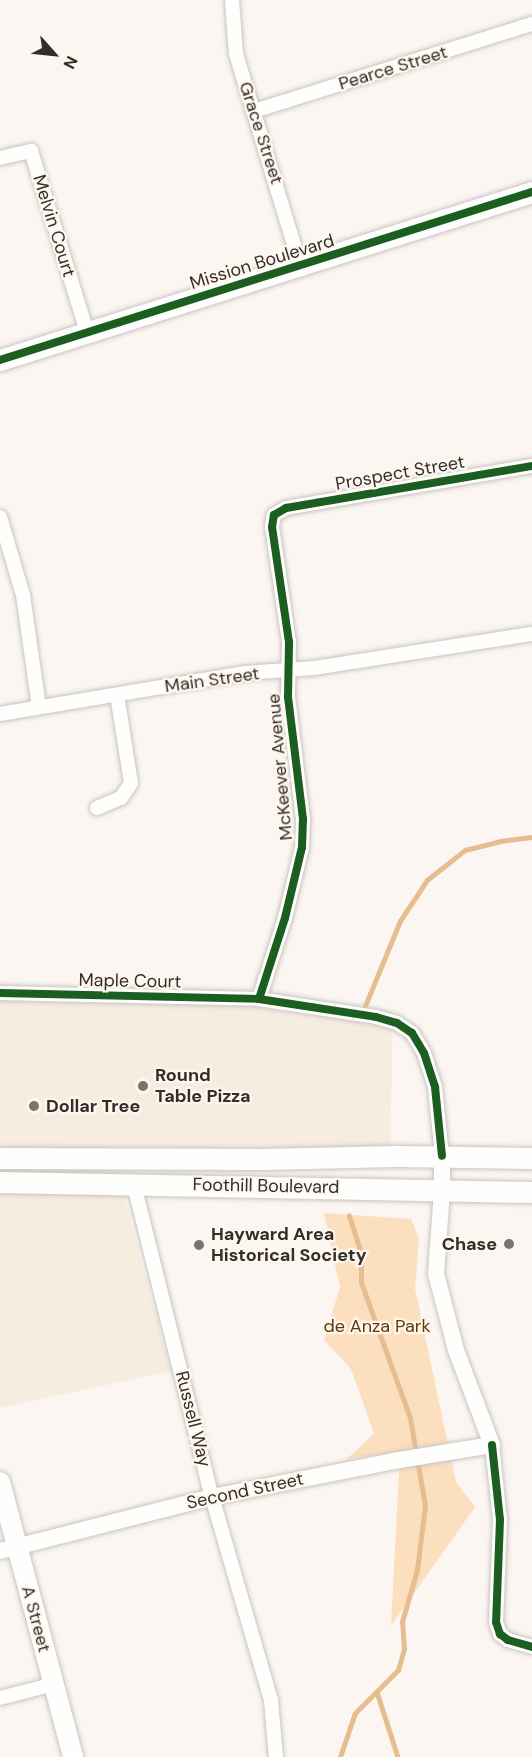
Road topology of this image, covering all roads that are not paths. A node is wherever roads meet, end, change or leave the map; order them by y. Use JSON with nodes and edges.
{"nodes":[{"id":1,"x":232,"y":0,"type":"edge"},
{"id":2,"x":532,"y":24,"type":"edge"},
{"id":3,"x":254,"y":111,"type":"junction"},
{"id":4,"x":0,"y":158,"type":"edge"},
{"id":5,"x":532,"y":192,"type":"edge"},
{"id":6,"x":300,"y":265,"type":"junction"},
{"id":7,"x":87,"y":332,"type":"junction"},
{"id":8,"x":0,"y":360,"type":"edge"},
{"id":9,"x":532,"y":466,"type":"edge"},
{"id":10,"x":274,"y":515,"type":"joint"},
{"id":11,"x":0,"y":517,"type":"edge"},
{"id":12,"x":532,"y":634,"type":"edge"},
{"id":13,"x":288,"y":671,"type":"junction"},
{"id":14,"x":117,"y":695,"type":"junction"},
{"id":15,"x":39,"y":707,"type":"junction"},
{"id":16,"x":0,"y":714,"type":"edge"},
{"id":17,"x":98,"y":808,"type":"dead end"},
{"id":18,"x":0,"y":993,"type":"edge"},
{"id":19,"x":259,"y":999,"type":"junction"},
{"id":20,"x":442,"y":1156,"type":"junction"},
{"id":21,"x":0,"y":1158,"type":"edge"},
{"id":22,"x":532,"y":1158,"type":"edge"},
{"id":23,"x":0,"y":1182,"type":"edge"},
{"id":24,"x":134,"y":1185,"type":"junction"},
{"id":25,"x":442,"y":1190,"type":"junction"},
{"id":26,"x":532,"y":1192,"type":"edge"},
{"id":27,"x":492,"y":1445,"type":"junction"},
{"id":28,"x":0,"y":1482,"type":"edge"},
{"id":29,"x":212,"y":1497,"type":"junction"},
{"id":30,"x":9,"y":1549,"type":"edge"},
{"id":31,"x":532,"y":1647,"type":"edge"},
{"id":32,"x":54,"y":1684,"type":"junction"},
{"id":33,"x":0,"y":1698,"type":"edge"},
{"id":34,"x":74,"y":1757,"type":"edge"},
{"id":35,"x":276,"y":1757,"type":"edge"}],
"edges":[{"from":1,"to":3,"type":"street","name":"Grace Street"},
{"from":2,"to":3,"type":"street","name":"Pearce Street"},
{"from":3,"to":6,"type":"street","name":"Grace Street"},
{"from":4,"to":7,"type":"street","name":"Melvin Court"},
{"from":5,"to":6,"type":"main road","name":"Mission Boulevard"},
{"from":6,"to":7,"type":"main road","name":"Mission Boulevard"},
{"from":7,"to":8,"type":"main road","name":"Mission Boulevard"},
{"from":9,"to":10,"type":"street","name":"Prospect Street"},
{"from":10,"to":13,"type":"street","name":"McKeever Avenue"},
{"from":11,"to":15,"type":"street"},
{"from":12,"to":13,"type":"street","name":"Main Street"},
{"from":13,"to":14,"type":"street","name":"Main Street"},
{"from":13,"to":19,"type":"street","name":"McKeever Avenue"},
{"from":14,"to":15,"type":"street","name":"Main Street"},
{"from":14,"to":17,"type":"street"},
{"from":15,"to":16,"type":"street","name":"Main Street"},
{"from":18,"to":19,"type":"street","name":"Maple Court"},
{"from":19,"to":20,"type":"street","name":"Maple Court"},
{"from":20,"to":21,"type":"main road","name":"Foothill Boulevard"},
{"from":20,"to":22,"type":"main road","name":"Foothill Boulevard"},
{"from":20,"to":25,"type":"street"},
{"from":23,"to":24,"type":"main road","name":"Foothill Boulevard"},
{"from":24,"to":25,"type":"main road","name":"Foothill Boulevard"},
{"from":24,"to":29,"type":"street","name":"Russell Way"},
{"from":25,"to":26,"type":"main road","name":"Foothill Boulevard"},
{"from":25,"to":27,"type":"street"},
{"from":27,"to":29,"type":"street","name":"Second Street"},
{"from":27,"to":31,"type":"street"},
{"from":28,"to":30,"type":"main road","name":"A Street"},
{"from":29,"to":30,"type":"street","name":"Second Street"},
{"from":29,"to":35,"type":"street","name":"Russell Way"},
{"from":30,"to":32,"type":"main road","name":"A Street"},
{"from":32,"to":33,"type":"street"},
{"from":32,"to":34,"type":"main road","name":"A Street"}]}
